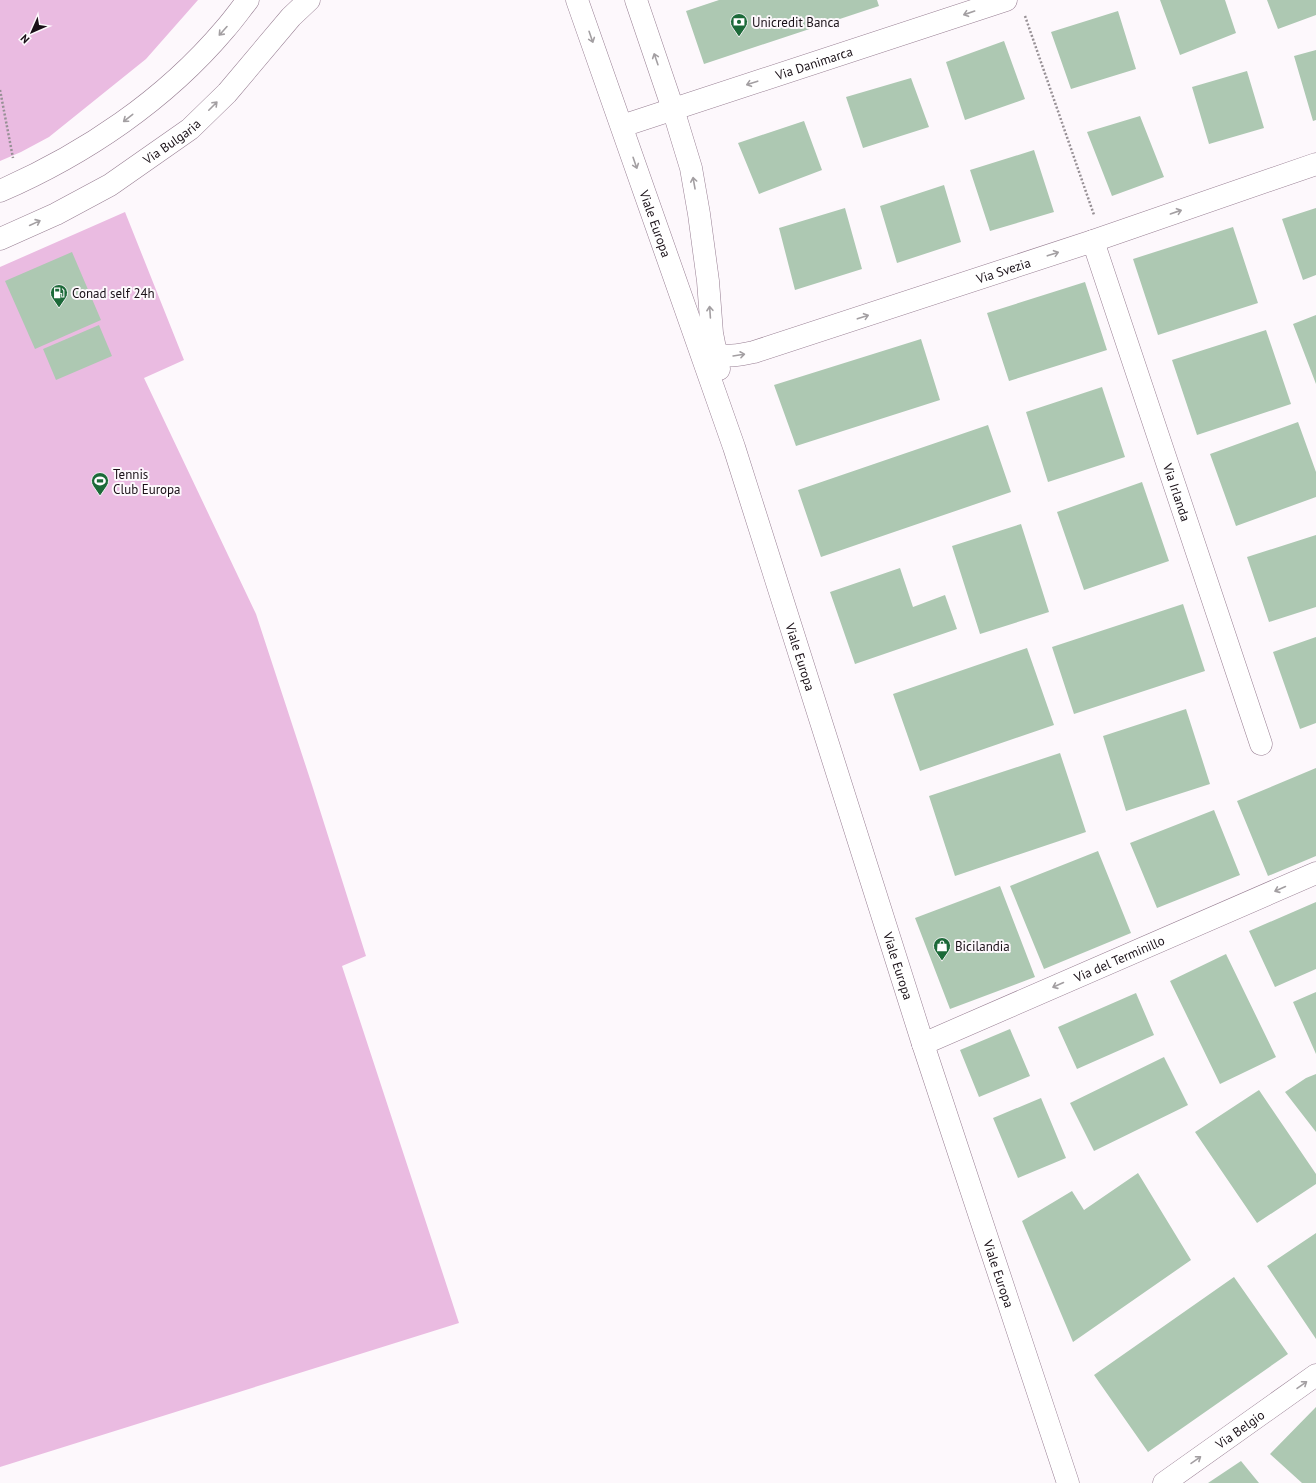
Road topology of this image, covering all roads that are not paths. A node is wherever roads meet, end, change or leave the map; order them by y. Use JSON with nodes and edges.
{"nodes":[{"id":1,"x":248,"y":0,"type":"edge"},
{"id":2,"x":309,"y":0,"type":"edge"},
{"id":3,"x":577,"y":0,"type":"edge"},
{"id":4,"x":636,"y":0,"type":"edge"},
{"id":5,"x":1006,"y":0,"type":"edge"},
{"id":6,"x":673,"y":109,"type":"junction"},
{"id":7,"x":622,"y":126,"type":"junction"},
{"id":8,"x":1316,"y":164,"type":"edge"},
{"id":9,"x":0,"y":191,"type":"edge"},
{"id":10,"x":0,"y":239,"type":"edge"},
{"id":11,"x":1097,"y":240,"type":"junction"},
{"id":12,"x":695,"y":333,"type":"junction"},
{"id":13,"x":716,"y":354,"type":"junction"},
{"id":14,"x":734,"y":447,"type":"junction"},
{"id":15,"x":1261,"y":744,"type":"dead end"},
{"id":16,"x":1316,"y":873,"type":"edge"},
{"id":17,"x":923,"y":1044,"type":"junction"},
{"id":18,"x":1316,"y":1375,"type":"edge"},
{"id":19,"x":1068,"y":1483,"type":"edge"},
{"id":20,"x":1164,"y":1483,"type":"edge"}],
"edges":[{"from":1,"to":9,"type":"street","one_way":true},
{"from":10,"to":2,"type":"street","name":"Via Bulgaria","one_way":true},
{"from":3,"to":7,"type":"street","name":"Viale Europa","one_way":true},
{"from":6,"to":4,"type":"street","name":"Viale Europa","one_way":true},
{"from":5,"to":6,"type":"street","name":"Via Danimarca","one_way":true},
{"from":6,"to":7,"type":"street","name":"Via Danimarca"},
{"from":13,"to":6,"type":"street","name":"Viale Europa","one_way":true},
{"from":7,"to":12,"type":"street","name":"Viale Europa","one_way":true},
{"from":11,"to":8,"type":"street","name":"Via Svezia","one_way":true},
{"from":13,"to":11,"type":"street","name":"Via Svezia","one_way":true},
{"from":11,"to":15,"type":"street","name":"Via Irlanda"},
{"from":12,"to":13,"type":"street"},
{"from":12,"to":14,"type":"street","name":"Viale Europa"},
{"from":13,"to":14,"type":"street","name":"Viale Europa"},
{"from":14,"to":17,"type":"street","name":"Viale Europa"},
{"from":16,"to":17,"type":"street","name":"Via del Terminillo","one_way":true},
{"from":17,"to":19,"type":"street","name":"Viale Europa"},
{"from":20,"to":18,"type":"street","name":"Via Belgio","one_way":true}]}
